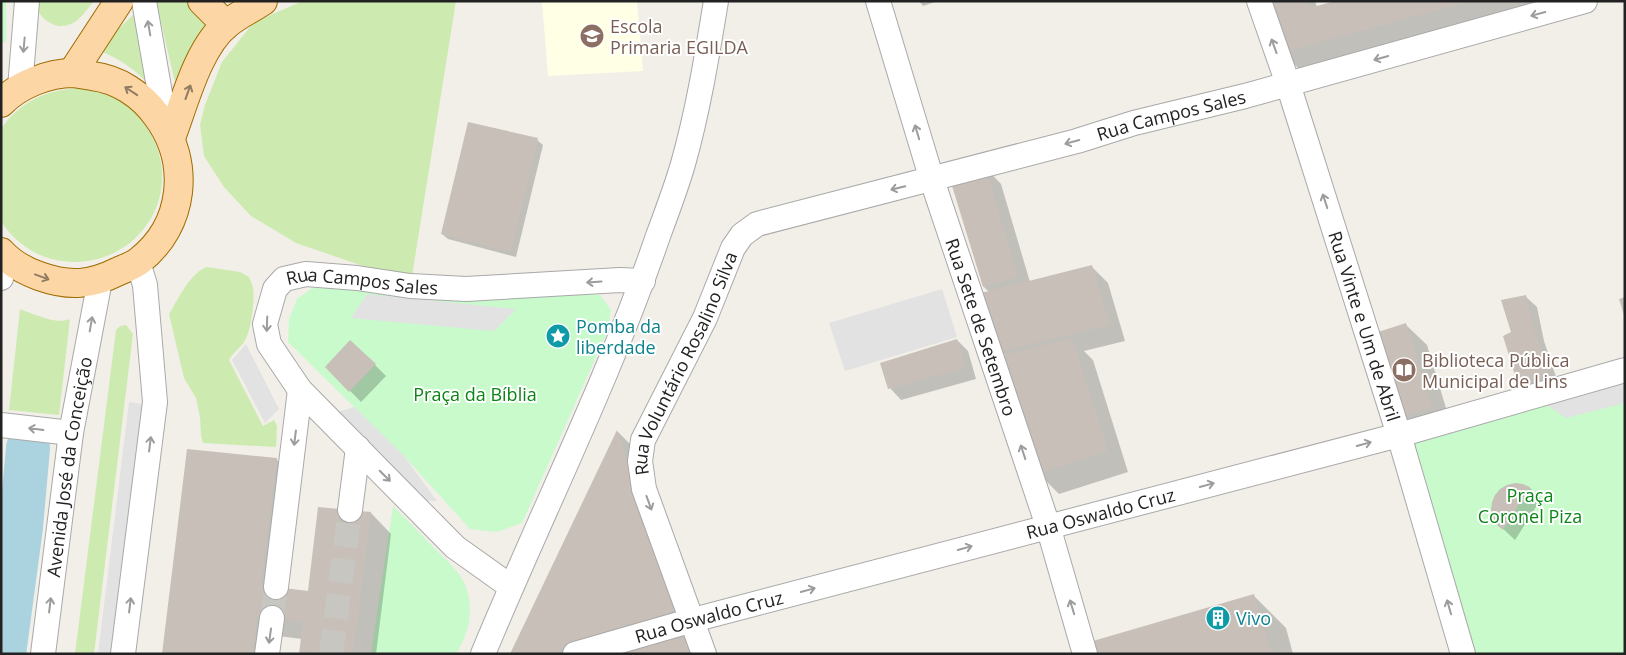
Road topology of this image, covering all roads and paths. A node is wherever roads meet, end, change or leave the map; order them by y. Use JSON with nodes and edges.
{"nodes":[{"id":1,"x":27,"y":1,"type":"edge"},
{"id":2,"x":119,"y":1,"type":"edge"},
{"id":3,"x":144,"y":1,"type":"edge"},
{"id":4,"x":202,"y":1,"type":"edge"},
{"id":5,"x":263,"y":1,"type":"edge"},
{"id":6,"x":716,"y":1,"type":"edge"},
{"id":7,"x":878,"y":1,"type":"edge"},
{"id":8,"x":1259,"y":1,"type":"edge"},
{"id":9,"x":1584,"y":1,"type":"edge"},
{"id":10,"x":226,"y":25,"type":"junction"},
{"id":11,"x":72,"y":73,"type":"junction"},
{"id":12,"x":1288,"y":84,"type":"junction"},
{"id":13,"x":11,"y":96,"type":"edge"},
{"id":14,"x":169,"y":133,"type":"junction"},
{"id":15,"x":932,"y":180,"type":"junction"},
{"id":16,"x":757,"y":224,"type":"joint"},
{"id":17,"x":138,"y":262,"type":"junction"},
{"id":18,"x":3,"y":263,"type":"edge"},
{"id":19,"x":100,"y":280,"type":"junction"},
{"id":20,"x":643,"y":280,"type":"junction"},
{"id":21,"x":1625,"y":370,"type":"edge"},
{"id":22,"x":300,"y":390,"type":"junction"},
{"id":23,"x":1,"y":425,"type":"edge"},
{"id":24,"x":71,"y":433,"type":"junction"},
{"id":25,"x":1399,"y":435,"type":"junction"},
{"id":26,"x":358,"y":448,"type":"junction"},
{"id":27,"x":350,"y":510,"type":"tunnel mouth"},
{"id":28,"x":1048,"y":526,"type":"junction"},
{"id":29,"x":276,"y":587,"type":"tunnel mouth"},
{"id":30,"x":511,"y":587,"type":"junction"},
{"id":31,"x":272,"y":618,"type":"tunnel mouth"},
{"id":32,"x":693,"y":620,"type":"junction"},
{"id":33,"x":43,"y":654,"type":"edge"},
{"id":34,"x":124,"y":654,"type":"edge"},
{"id":35,"x":268,"y":654,"type":"edge"},
{"id":36,"x":483,"y":654,"type":"edge"},
{"id":37,"x":575,"y":654,"type":"edge"},
{"id":38,"x":704,"y":654,"type":"edge"},
{"id":39,"x":1086,"y":654,"type":"edge"},
{"id":40,"x":1463,"y":654,"type":"edge"}],
"edges":[{"from":1,"to":13,"type":"street","one_way":true},
{"from":2,"to":11,"type":"main road"},
{"from":14,"to":3,"type":"street","one_way":true},
{"from":4,"to":10,"type":"main road"},
{"from":5,"to":10,"type":"main road"},
{"from":6,"to":20,"type":"street"},
{"from":15,"to":7,"type":"street","name":"Rua Sete de Setembro","one_way":true},
{"from":12,"to":8,"type":"street","name":"Rua Vinte e Um de Abril","one_way":true},
{"from":9,"to":12,"type":"street","name":"Rua Campos Sales","one_way":true},
{"from":14,"to":10,"type":"main road","one_way":true},
{"from":11,"to":13,"type":"main road"},
{"from":14,"to":11,"type":"main road","one_way":true},
{"from":12,"to":15,"type":"street","name":"Rua Campos Sales","one_way":true},
{"from":25,"to":12,"type":"street","name":"Rua Vinte e Um de Abril","one_way":true},
{"from":14,"to":17,"type":"main road"},
{"from":15,"to":16,"type":"street","name":"Rua Campos Sales","one_way":true},
{"from":28,"to":15,"type":"street","name":"Rua Sete de Setembro","one_way":true},
{"from":16,"to":32,"type":"street","name":"Rua Voluntário Rosalino Silva","one_way":true},
{"from":17,"to":19,"type":"main road"},
{"from":34,"to":17,"type":"street","one_way":true},
{"from":18,"to":19,"type":"main road","one_way":true},
{"from":24,"to":19,"type":"street","name":"Avenida José da Conceição","one_way":true},
{"from":20,"to":22,"type":"street","name":"Rua Campos Sales","one_way":true},
{"from":20,"to":30,"type":"street"},
{"from":21,"to":25,"type":"street","name":"Rua Oswaldo Cruz"},
{"from":22,"to":26,"type":"street","name":"Rua Campos Sales"},
{"from":22,"to":29,"type":"street","one_way":true},
{"from":24,"to":23,"type":"street","one_way":true},
{"from":33,"to":24,"type":"street","name":"Avenida José da Conceição","one_way":true},
{"from":28,"to":25,"type":"street","name":"Rua Oswaldo Cruz","one_way":true},
{"from":40,"to":25,"type":"street","name":"Rua Vinte e Um de Abril","one_way":true},
{"from":26,"to":27,"type":"street"},
{"from":26,"to":30,"type":"street","name":"Rua Campos Sales","one_way":true},
{"from":32,"to":28,"type":"street","name":"Rua Oswaldo Cruz","one_way":true},
{"from":39,"to":28,"type":"street","name":"Rua Sete de Setembro","one_way":true},
{"from":30,"to":36,"type":"street"},
{"from":31,"to":35,"type":"street","one_way":true},
{"from":32,"to":37,"type":"street","name":"Rua Oswaldo Cruz"},
{"from":32,"to":38,"type":"street","name":"Rua Voluntário Rosalino Silva"}]}
